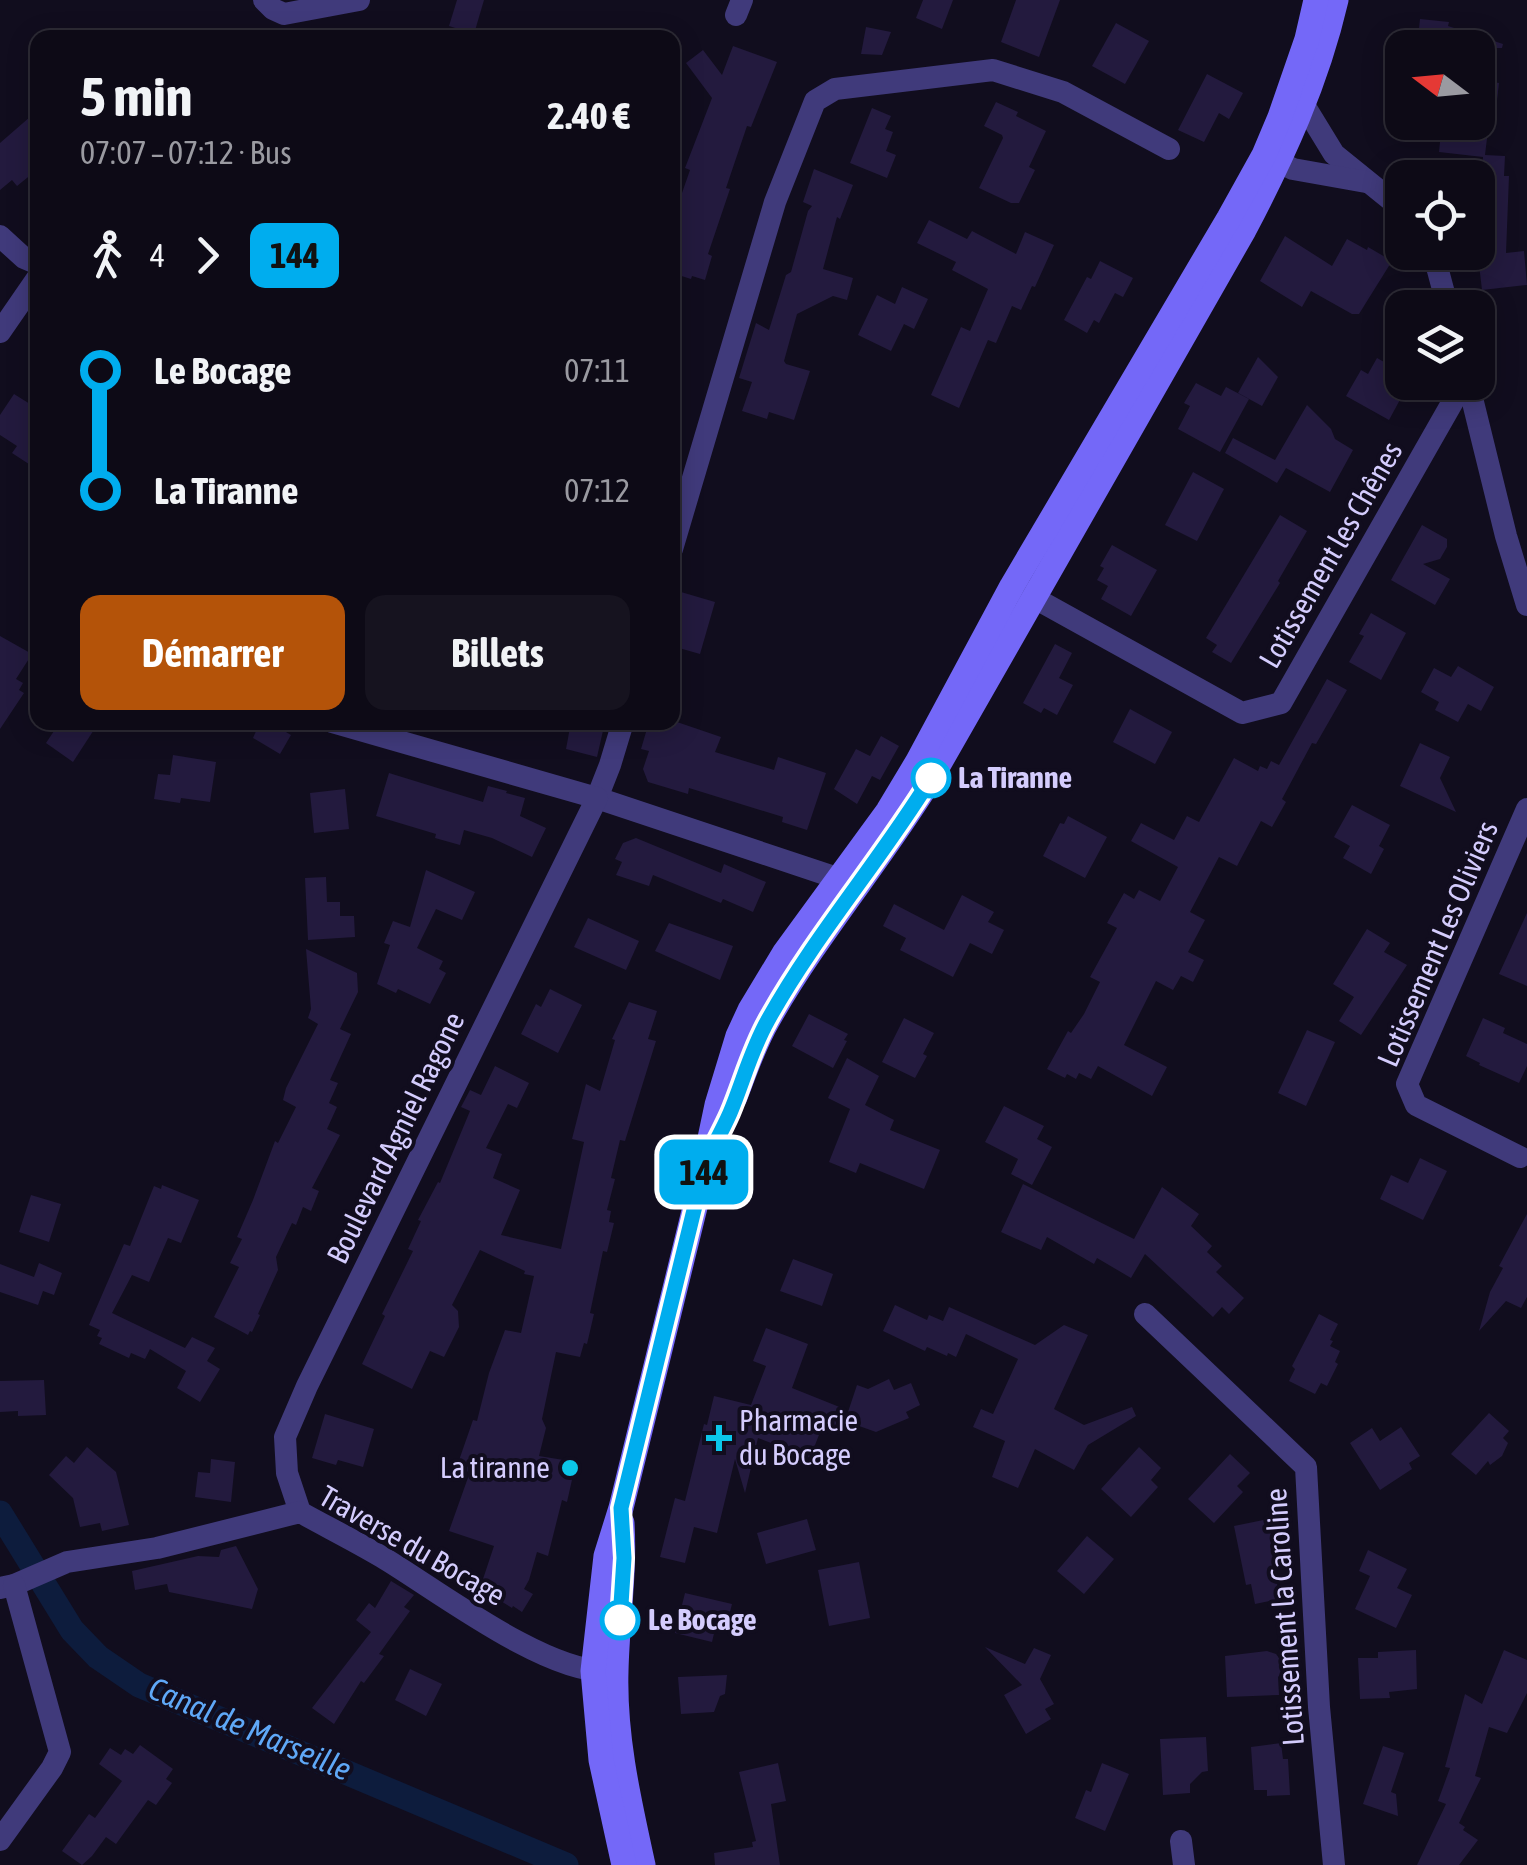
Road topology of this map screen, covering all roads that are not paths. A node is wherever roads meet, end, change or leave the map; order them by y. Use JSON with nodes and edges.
{"nodes":[{"id":1,"x":264,"y":0,"type":"edge"},
{"id":2,"x":359,"y":0,"type":"edge"},
{"id":3,"x":1316,"y":0,"type":"edge"},
{"id":4,"x":1336,"y":0,"type":"edge"},
{"id":5,"x":1304,"y":105,"type":"junction"},
{"id":6,"x":1169,"y":149,"type":"dead end"},
{"id":7,"x":1272,"y":159,"type":"junction"},
{"id":8,"x":1369,"y":183,"type":"junction"},
{"id":9,"x":1385,"y":196,"type":"edge"},
{"id":10,"x":0,"y":236,"type":"edge"},
{"id":11,"x":30,"y":261,"type":"edge"},
{"id":12,"x":30,"y":289,"type":"edge"},
{"id":13,"x":0,"y":332,"type":"edge"},
{"id":14,"x":1456,"y":400,"type":"edge"},
{"id":15,"x":1471,"y":400,"type":"edge"},
{"id":16,"x":680,"y":522,"type":"edge"},
{"id":17,"x":1022,"y":592,"type":"junction"},
{"id":18,"x":1527,"y":605,"type":"edge"},
{"id":19,"x":360,"y":730,"type":"edge"},
{"id":20,"x":620,"y":730,"type":"edge"},
{"id":21,"x":597,"y":798,"type":"junction"},
{"id":22,"x":1527,"y":809,"type":"edge"},
{"id":23,"x":848,"y":882,"type":"junction"},
{"id":24,"x":1520,"y":1157,"type":"dead end"},
{"id":25,"x":1145,"y":1314,"type":"dead end"},
{"id":26,"x":300,"y":1512,"type":"junction"},
{"id":27,"x":13,"y":1584,"type":"edge"},
{"id":28,"x":605,"y":1671,"type":"junction"},
{"id":29,"x":0,"y":1840,"type":"edge"},
{"id":30,"x":624,"y":1865,"type":"edge"},
{"id":31,"x":642,"y":1865,"type":"edge"},
{"id":32,"x":1334,"y":1865,"type":"edge"}],
"edges":[{"from":1,"to":2,"type":"street"},
{"from":3,"to":7,"type":"main road"},
{"from":4,"to":5,"type":"main road"},
{"from":5,"to":7,"type":"main road"},
{"from":5,"to":8,"type":"street"},
{"from":6,"to":16,"type":"street"},
{"from":7,"to":8,"type":"street"},
{"from":7,"to":17,"type":"main road"},
{"from":8,"to":9,"type":"street"},
{"from":10,"to":11,"type":"street"},
{"from":12,"to":13,"type":"street"},
{"from":14,"to":17,"type":"street","name":"Lotissement les Chênes"},
{"from":15,"to":18,"type":"street"},
{"from":17,"to":23,"type":"main road"},
{"from":19,"to":21,"type":"street"},
{"from":20,"to":21,"type":"street","name":"Boulevard Agniel Ragone"},
{"from":21,"to":23,"type":"street"},
{"from":21,"to":26,"type":"street","name":"Boulevard Agniel Ragone"},
{"from":22,"to":24,"type":"street","name":"Lotissement Les Oliviers"},
{"from":23,"to":28,"type":"main road"},
{"from":25,"to":32,"type":"street","name":"Lotissement la Caroline"},
{"from":26,"to":27,"type":"street","name":"Traverse du Bocage"},
{"from":26,"to":28,"type":"street","name":"Traverse du Bocage"},
{"from":27,"to":29,"type":"street"},
{"from":28,"to":30,"type":"main road"},
{"from":28,"to":31,"type":"main road"}]}
